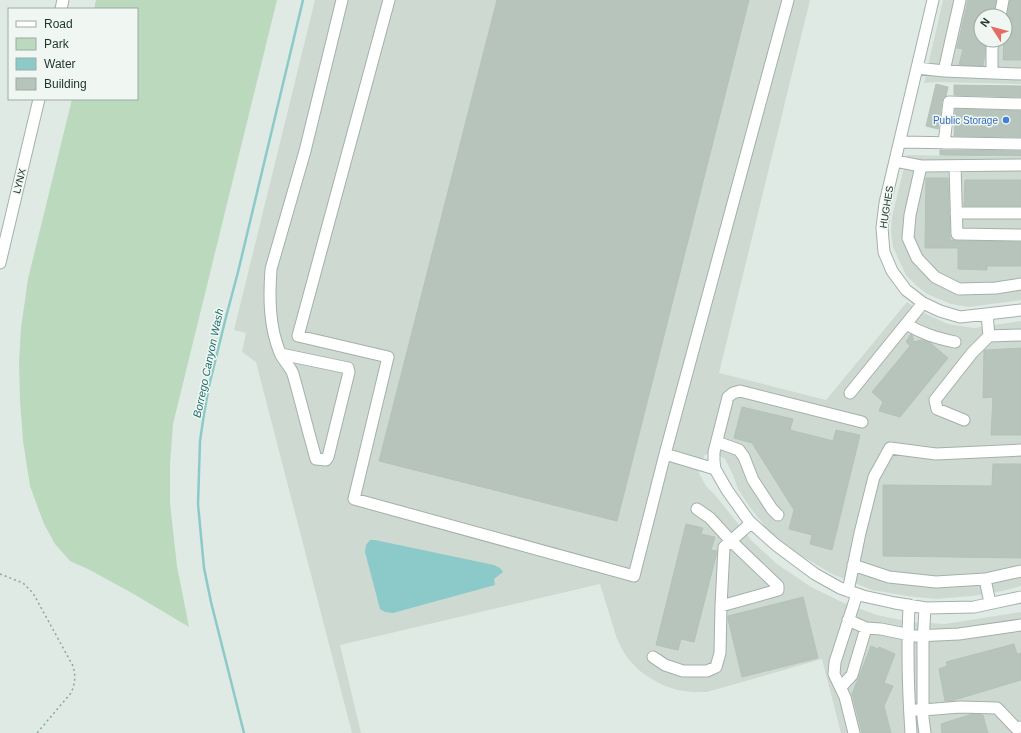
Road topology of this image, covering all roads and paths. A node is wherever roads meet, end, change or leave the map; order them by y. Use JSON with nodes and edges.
{"nodes":[{"id":1,"x":342,"y":0,"type":"edge"},
{"id":2,"x":389,"y":0,"type":"edge"},
{"id":3,"x":788,"y":0,"type":"edge"},
{"id":4,"x":933,"y":0,"type":"edge"},
{"id":5,"x":960,"y":0,"type":"edge"},
{"id":6,"x":992,"y":48,"type":"edge"},
{"id":7,"x":917,"y":68,"type":"junction"},
{"id":8,"x":944,"y":72,"type":"junction"},
{"id":9,"x":992,"y":73,"type":"junction"},
{"id":10,"x":1021,"y":74,"type":"edge"},
{"id":11,"x":39,"y":100,"type":"edge"},
{"id":12,"x":1021,"y":104,"type":"edge"},
{"id":13,"x":900,"y":142,"type":"junction"},
{"id":14,"x":944,"y":143,"type":"junction"},
{"id":15,"x":1021,"y":144,"type":"edge"},
{"id":16,"x":895,"y":161,"type":"junction"},
{"id":17,"x":1021,"y":165,"type":"edge"},
{"id":18,"x":921,"y":166,"type":"junction"},
{"id":19,"x":955,"y":166,"type":"junction"},
{"id":20,"x":956,"y":213,"type":"junction"},
{"id":21,"x":1021,"y":213,"type":"edge"},
{"id":22,"x":1021,"y":235,"type":"edge"},
{"id":23,"x":0,"y":263,"type":"edge"},
{"id":24,"x":1021,"y":284,"type":"edge"},
{"id":25,"x":923,"y":303,"type":"junction"},
{"id":26,"x":1021,"y":310,"type":"edge"},
{"id":27,"x":987,"y":314,"type":"junction"},
{"id":28,"x":906,"y":324,"type":"junction"},
{"id":29,"x":1021,"y":335,"type":"edge"},
{"id":30,"x":989,"y":336,"type":"junction"},
{"id":31,"x":955,"y":342,"type":"dead end"},
{"id":32,"x":280,"y":354,"type":"junction"},
{"id":33,"x":850,"y":393,"type":"dead end"},
{"id":34,"x":964,"y":420,"type":"dead end"},
{"id":35,"x":862,"y":422,"type":"dead end"},
{"id":36,"x":717,"y":442,"type":"junction"},
{"id":37,"x":1021,"y":450,"type":"edge"},
{"id":38,"x":665,"y":454,"type":"junction"},
{"id":39,"x":715,"y":469,"type":"junction"},
{"id":40,"x":697,"y":509,"type":"dead end"},
{"id":41,"x":778,"y":515,"type":"dead end"},
{"id":42,"x":751,"y":523,"type":"junction"},
{"id":43,"x":731,"y":541,"type":"junction"},
{"id":44,"x":853,"y":565,"type":"junction"},
{"id":45,"x":1021,"y":571,"type":"edge"},
{"id":46,"x":0,"y":574,"type":"edge"},
{"id":47,"x":985,"y":579,"type":"junction"},
{"id":48,"x":852,"y":592,"type":"junction"},
{"id":49,"x":1021,"y":597,"type":"edge"},
{"id":50,"x":990,"y":603,"type":"junction"},
{"id":51,"x":908,"y":605,"type":"junction"},
{"id":52,"x":721,"y":606,"type":"junction"},
{"id":53,"x":925,"y":608,"type":"junction"},
{"id":54,"x":848,"y":620,"type":"junction"},
{"id":55,"x":1021,"y":625,"type":"edge"},
{"id":56,"x":866,"y":628,"type":"junction"},
{"id":57,"x":907,"y":634,"type":"junction"},
{"id":58,"x":923,"y":635,"type":"junction"},
{"id":59,"x":653,"y":657,"type":"dead end"},
{"id":60,"x":841,"y":687,"type":"junction"},
{"id":61,"x":909,"y":710,"type":"junction"},
{"id":62,"x":923,"y":710,"type":"junction"},
{"id":63,"x":1021,"y":727,"type":"edge"},
{"id":64,"x":37,"y":733,"type":"edge"},
{"id":65,"x":854,"y":733,"type":"edge"},
{"id":66,"x":911,"y":733,"type":"edge"},
{"id":67,"x":925,"y":733,"type":"edge"}],
"edges":[{"from":1,"to":32,"type":"street"},
{"from":2,"to":38,"type":"street"},
{"from":3,"to":38,"type":"street"},
{"from":4,"to":7,"type":"street","name":"HUGHES"},
{"from":5,"to":8,"type":"street"},
{"from":6,"to":9,"type":"street"},
{"from":7,"to":8,"type":"street"},
{"from":7,"to":13,"type":"street","name":"HUGHES"},
{"from":8,"to":9,"type":"street"},
{"from":9,"to":10,"type":"street"},
{"from":11,"to":23,"type":"street","name":"LYNX"},
{"from":12,"to":14,"type":"street"},
{"from":13,"to":14,"type":"street"},
{"from":13,"to":16,"type":"street","name":"HUGHES"},
{"from":14,"to":15,"type":"street"},
{"from":16,"to":18,"type":"street"},
{"from":16,"to":25,"type":"street","name":"HUGHES"},
{"from":17,"to":19,"type":"street"},
{"from":18,"to":19,"type":"street"},
{"from":18,"to":24,"type":"street"},
{"from":19,"to":20,"type":"street"},
{"from":20,"to":21,"type":"street"},
{"from":20,"to":22,"type":"street"},
{"from":25,"to":27,"type":"street","name":"HUGHES"},
{"from":25,"to":28,"type":"street"},
{"from":26,"to":27,"type":"street","name":"HUGHES"},
{"from":27,"to":30,"type":"street"},
{"from":28,"to":31,"type":"street"},
{"from":28,"to":33,"type":"street"},
{"from":29,"to":30,"type":"street"},
{"from":30,"to":34,"type":"street"},
{"from":32,"to":32,"type":"street"},
{"from":35,"to":36,"type":"street"},
{"from":36,"to":39,"type":"street"},
{"from":36,"to":41,"type":"street"},
{"from":37,"to":44,"type":"street"},
{"from":38,"to":39,"type":"street"},
{"from":39,"to":42,"type":"street"},
{"from":40,"to":43,"type":"street"},
{"from":42,"to":43,"type":"street"},
{"from":42,"to":48,"type":"street"},
{"from":43,"to":52,"type":"street"},
{"from":43,"to":52,"type":"street"},
{"from":44,"to":47,"type":"street"},
{"from":44,"to":48,"type":"street"},
{"from":45,"to":47,"type":"street"},
{"from":46,"to":64,"type":"path"},
{"from":47,"to":50,"type":"street"},
{"from":48,"to":51,"type":"street"},
{"from":48,"to":54,"type":"street"},
{"from":49,"to":50,"type":"street"},
{"from":50,"to":53,"type":"street"},
{"from":51,"to":53,"type":"street"},
{"from":51,"to":57,"type":"street"},
{"from":52,"to":59,"type":"street"},
{"from":53,"to":58,"type":"street"},
{"from":54,"to":56,"type":"street"},
{"from":54,"to":60,"type":"street"},
{"from":55,"to":58,"type":"street"},
{"from":56,"to":57,"type":"street"},
{"from":56,"to":60,"type":"street"},
{"from":57,"to":58,"type":"street"},
{"from":57,"to":61,"type":"street"},
{"from":58,"to":62,"type":"street"},
{"from":60,"to":65,"type":"street"},
{"from":61,"to":62,"type":"street"},
{"from":61,"to":66,"type":"street"},
{"from":62,"to":63,"type":"street"},
{"from":62,"to":67,"type":"street"}]}
